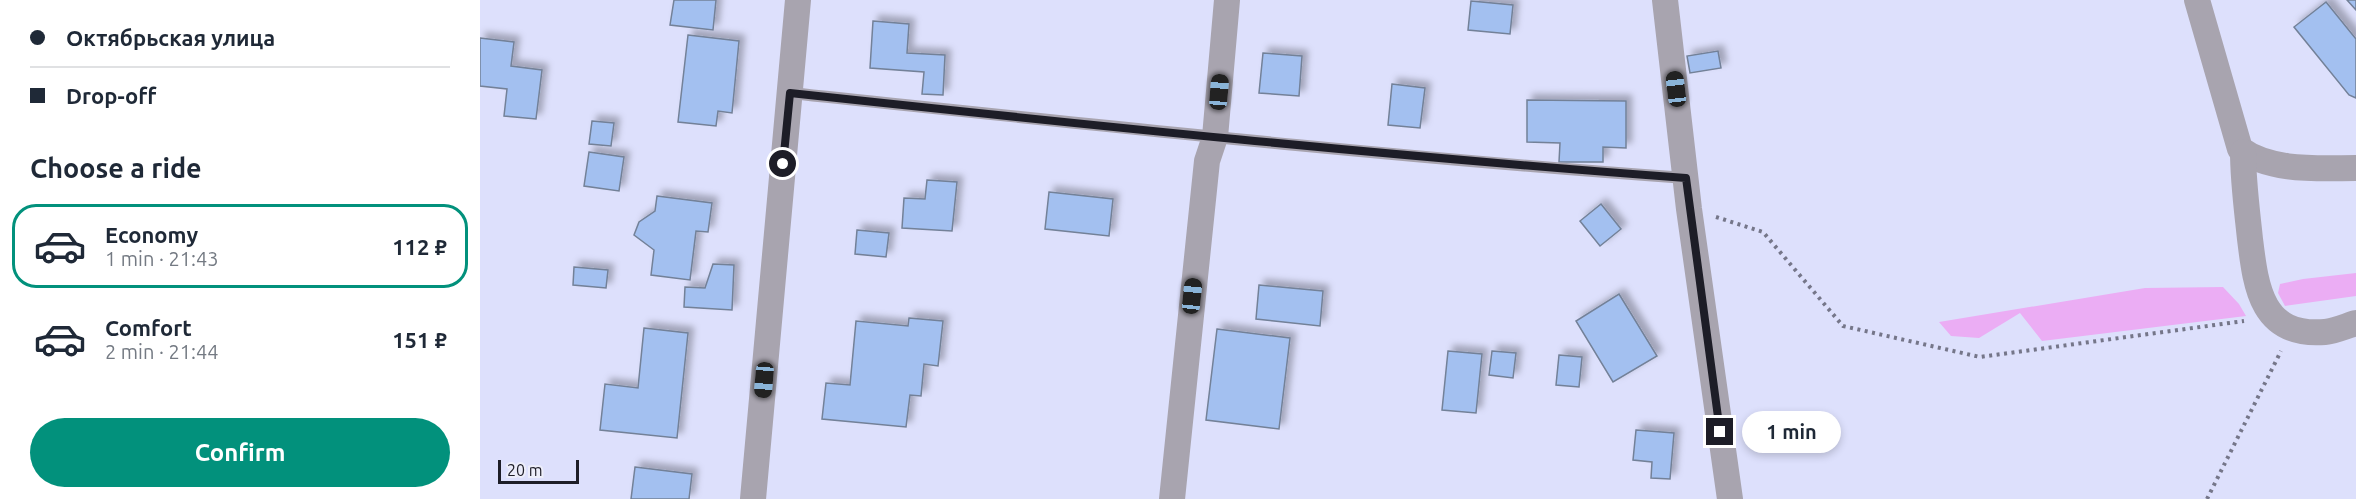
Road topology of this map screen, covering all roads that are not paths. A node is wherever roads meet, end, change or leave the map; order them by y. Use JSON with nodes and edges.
{"nodes":[{"id":1,"x":798,"y":0,"type":"edge"},
{"id":2,"x":1227,"y":0,"type":"edge"},
{"id":3,"x":1665,"y":0,"type":"edge"},
{"id":4,"x":2198,"y":0,"type":"edge"},
{"id":5,"x":790,"y":93,"type":"junction"},
{"id":6,"x":1215,"y":137,"type":"junction"},
{"id":7,"x":2244,"y":152,"type":"junction"},
{"id":8,"x":2356,"y":168,"type":"edge"},
{"id":9,"x":1686,"y":178,"type":"junction"},
{"id":10,"x":2356,"y":323,"type":"edge"},
{"id":11,"x":753,"y":499,"type":"edge"},
{"id":12,"x":1172,"y":499,"type":"edge"},
{"id":13,"x":1730,"y":499,"type":"edge"}],
"edges":[{"from":1,"to":5,"type":"street"},
{"from":2,"to":6,"type":"street"},
{"from":3,"to":9,"type":"street"},
{"from":4,"to":7,"type":"street"},
{"from":5,"to":6,"type":"lane"},
{"from":5,"to":11,"type":"street"},
{"from":6,"to":9,"type":"lane"},
{"from":6,"to":12,"type":"street"},
{"from":7,"to":8,"type":"street"},
{"from":7,"to":10,"type":"street"},
{"from":9,"to":13,"type":"street"}]}
